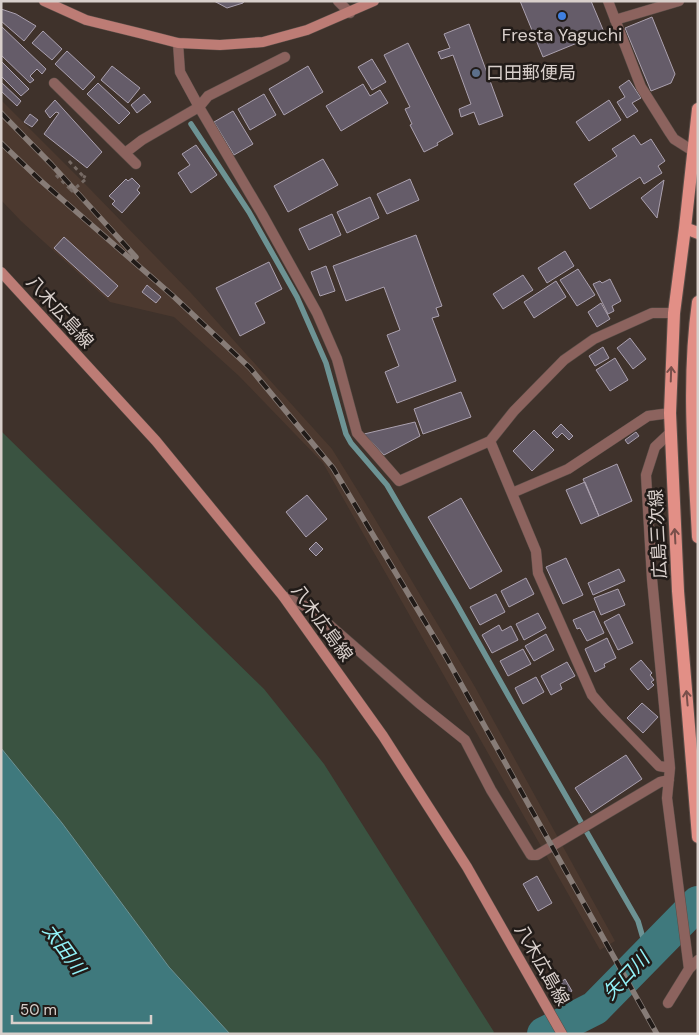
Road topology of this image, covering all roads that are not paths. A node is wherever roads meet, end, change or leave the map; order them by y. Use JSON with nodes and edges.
{"nodes":[{"id":1,"x":44,"y":1,"type":"edge"},
{"id":2,"x":338,"y":1,"type":"edge"},
{"id":3,"x":374,"y":1,"type":"edge"},
{"id":4,"x":608,"y":1,"type":"edge"},
{"id":5,"x":680,"y":1,"type":"edge"},
{"id":6,"x":350,"y":13,"type":"junction"},
{"id":7,"x":615,"y":20,"type":"junction"},
{"id":8,"x":178,"y":42,"type":"junction"},
{"id":9,"x":286,"y":57,"type":"dead end"},
{"id":10,"x":54,"y":83,"type":"dead end"},
{"id":11,"x":198,"y":107,"type":"junction"},
{"id":12,"x":698,"y":109,"type":"edge"},
{"id":13,"x":693,"y":151,"type":"junction"},
{"id":14,"x":125,"y":153,"type":"junction"},
{"id":15,"x":136,"y":164,"type":"dead end"},
{"id":16,"x":685,"y":228,"type":"junction"},
{"id":17,"x":698,"y":233,"type":"edge"},
{"id":18,"x":1,"y":272,"type":"edge"},
{"id":19,"x":698,"y":302,"type":"edge"},
{"id":20,"x":674,"y":313,"type":"junction"},
{"id":21,"x":696,"y":347,"type":"edge"},
{"id":22,"x":695,"y":383,"type":"edge"},
{"id":23,"x":670,"y":413,"type":"junction"},
{"id":24,"x":670,"y":432,"type":"junction"},
{"id":25,"x":695,"y":435,"type":"edge"},
{"id":26,"x":490,"y":442,"type":"junction"},
{"id":27,"x":512,"y":493,"type":"junction"},
{"id":28,"x":698,"y":537,"type":"edge"},
{"id":29,"x":282,"y":596,"type":"junction"},
{"id":30,"x":670,"y":768,"type":"junction"},
{"id":31,"x":669,"y":780,"type":"junction"},
{"id":32,"x":698,"y":837,"type":"edge"},
{"id":33,"x":698,"y":960,"type":"edge"},
{"id":34,"x":689,"y":969,"type":"junction"},
{"id":35,"x":668,"y":1003,"type":"dead end"},
{"id":36,"x":562,"y":1034,"type":"edge"}],
"edges":[{"from":1,"to":8,"type":"main road"},
{"from":2,"to":6,"type":"street"},
{"from":3,"to":6,"type":"main road"},
{"from":4,"to":7,"type":"street"},
{"from":5,"to":7,"type":"street"},
{"from":6,"to":8,"type":"main road"},
{"from":7,"to":13,"type":"street"},
{"from":8,"to":11,"type":"street"},
{"from":9,"to":11,"type":"street"},
{"from":10,"to":14,"type":"street"},
{"from":11,"to":14,"type":"street"},
{"from":11,"to":26,"type":"street"},
{"from":12,"to":13,"type":"main road","name":"広島三次線"},
{"from":13,"to":16,"type":"main road","name":"広島三次線"},
{"from":14,"to":15,"type":"street"},
{"from":16,"to":17,"type":"main road"},
{"from":16,"to":20,"type":"main road","name":"広島三次線"},
{"from":18,"to":29,"type":"main road","name":"八木広島線"},
{"from":19,"to":21,"type":"main road"},
{"from":23,"to":20,"type":"main road","name":"広島三次線","one_way":true},
{"from":20,"to":26,"type":"street"},
{"from":21,"to":22,"type":"main road"},
{"from":22,"to":25,"type":"main road"},
{"from":23,"to":24,"type":"main road","name":"広島三次線"},
{"from":23,"to":27,"type":"street"},
{"from":24,"to":30,"type":"street"},
{"from":32,"to":24,"type":"main road","name":"広島三次線","one_way":true},
{"from":25,"to":28,"type":"main road"},
{"from":26,"to":27,"type":"street"},
{"from":27,"to":30,"type":"street"},
{"from":29,"to":31,"type":"street"},
{"from":29,"to":36,"type":"main road","name":"八木広島線"},
{"from":30,"to":31,"type":"street"},
{"from":31,"to":34,"type":"street"},
{"from":33,"to":34,"type":"street"},
{"from":34,"to":35,"type":"street"}]}
